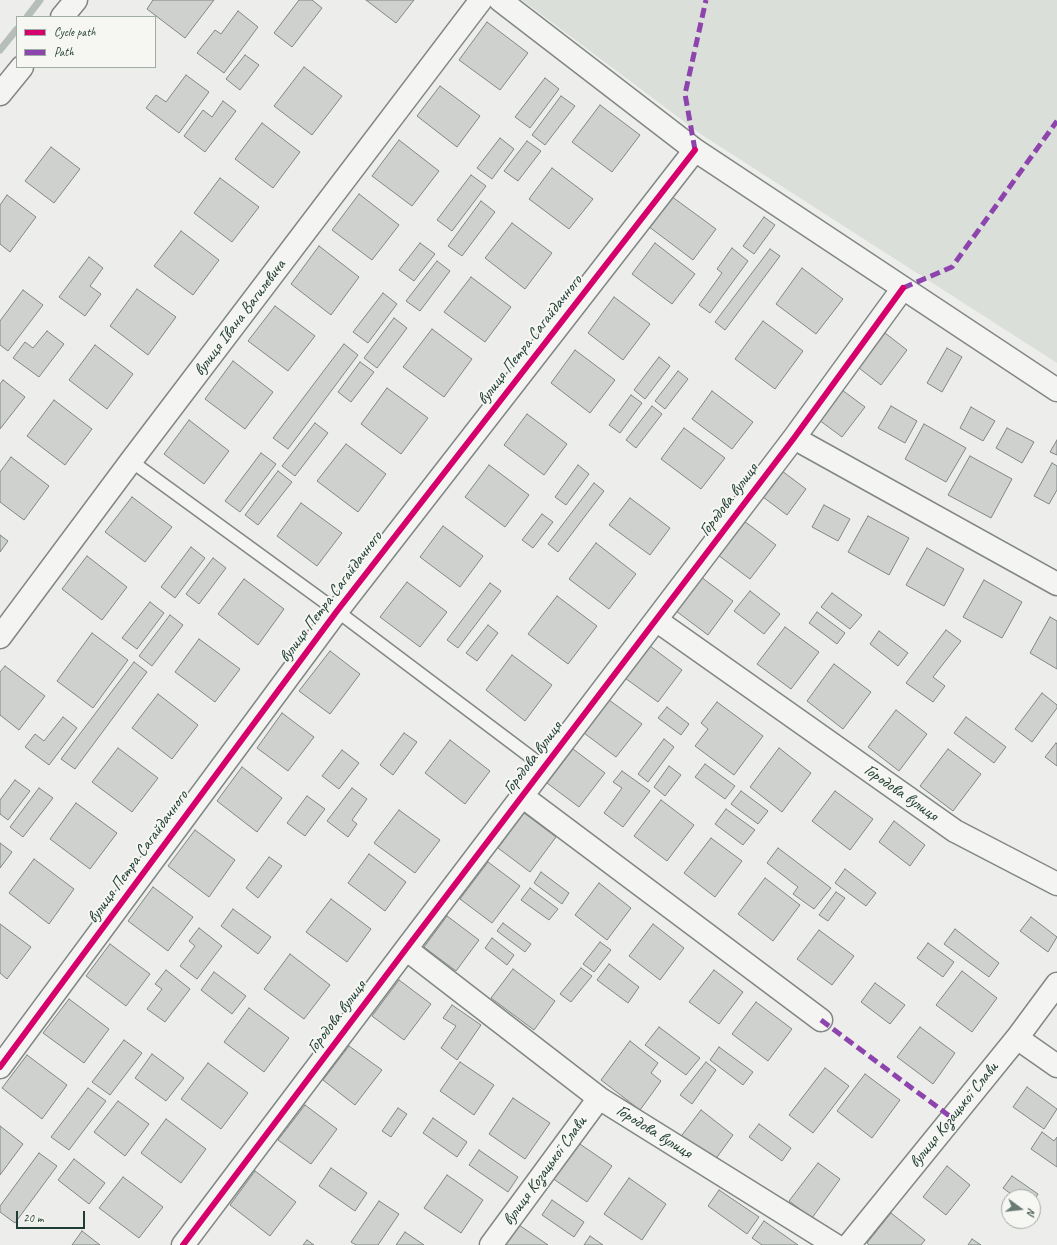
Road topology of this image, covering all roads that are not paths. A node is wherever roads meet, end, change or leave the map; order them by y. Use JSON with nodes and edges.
{"nodes":[{"id":1,"x":76,"y":0,"type":"edge"},
{"id":2,"x":481,"y":0,"type":"edge"},
{"id":3,"x":500,"y":0,"type":"edge"},
{"id":4,"x":63,"y":16,"type":"edge"},
{"id":5,"x":21,"y":68,"type":"edge"},
{"id":6,"x":0,"y":94,"type":"edge"},
{"id":7,"x":695,"y":150,"type":"junction"},
{"id":8,"x":903,"y":288,"type":"junction"},
{"id":9,"x":1057,"y":390,"type":"edge"},
{"id":10,"x":794,"y":438,"type":"junction"},
{"id":11,"x":131,"y":461,"type":"junction"},
{"id":12,"x":1057,"y":584,"type":"edge"},
{"id":13,"x":337,"y":611,"type":"junction"},
{"id":14,"x":656,"y":620,"type":"junction"},
{"id":15,"x":0,"y":637,"type":"edge"},
{"id":16,"x":544,"y":767,"type":"junction"},
{"id":17,"x":522,"y":796,"type":"junction"},
{"id":18,"x":1057,"y":884,"type":"edge"},
{"id":19,"x":406,"y":949,"type":"junction"},
{"id":20,"x":1057,"y":984,"type":"edge"},
{"id":21,"x":821,"y":1020,"type":"dead end"},
{"id":22,"x":1017,"y":1038,"type":"junction"},
{"id":23,"x":1057,"y":1066,"type":"edge"},
{"id":24,"x":0,"y":1067,"type":"edge"},
{"id":25,"x":599,"y":1098,"type":"junction"},
{"id":26,"x":184,"y":1245,"type":"edge"},
{"id":27,"x":491,"y":1245,"type":"edge"},
{"id":28,"x":835,"y":1245,"type":"edge"},
{"id":29,"x":849,"y":1245,"type":"edge"}],
"edges":[{"from":1,"to":4,"type":"street"},
{"from":2,"to":11,"type":"street","name":"вулиця Івана Вагилевича"},
{"from":3,"to":7,"type":"street"},
{"from":5,"to":6,"type":"street"},
{"from":7,"to":8,"type":"street"},
{"from":7,"to":13,"type":"street","name":"вулиця Петра Сагайдачного"},
{"from":8,"to":9,"type":"street"},
{"from":8,"to":10,"type":"street","name":"Городова вулиця"},
{"from":10,"to":12,"type":"street"},
{"from":10,"to":14,"type":"street","name":"Городова вулиця"},
{"from":11,"to":13,"type":"lane"},
{"from":11,"to":15,"type":"street","name":"вулиця Івана Вагилевича"},
{"from":13,"to":16,"type":"lane"},
{"from":13,"to":24,"type":"street","name":"вулиця Петра Сагайдачного"},
{"from":14,"to":16,"type":"street","name":"Городова вулиця"},
{"from":14,"to":18,"type":"street","name":"Городова вулиця"},
{"from":16,"to":17,"type":"street","name":"Городова вулиця"},
{"from":17,"to":19,"type":"street","name":"Городова вулиця"},
{"from":17,"to":21,"type":"street","name":"Городова вулиця"},
{"from":19,"to":25,"type":"street","name":"Городова вулиця"},
{"from":19,"to":26,"type":"street","name":"Городова вулиця"},
{"from":20,"to":22,"type":"street","name":"вулиця Козацької Слави"},
{"from":22,"to":23,"type":"street"},
{"from":22,"to":29,"type":"street","name":"вулиця Козацької Слави"},
{"from":25,"to":27,"type":"street","name":"вулиця Козацької Слави"},
{"from":25,"to":28,"type":"street","name":"Городова вулиця"}]}
